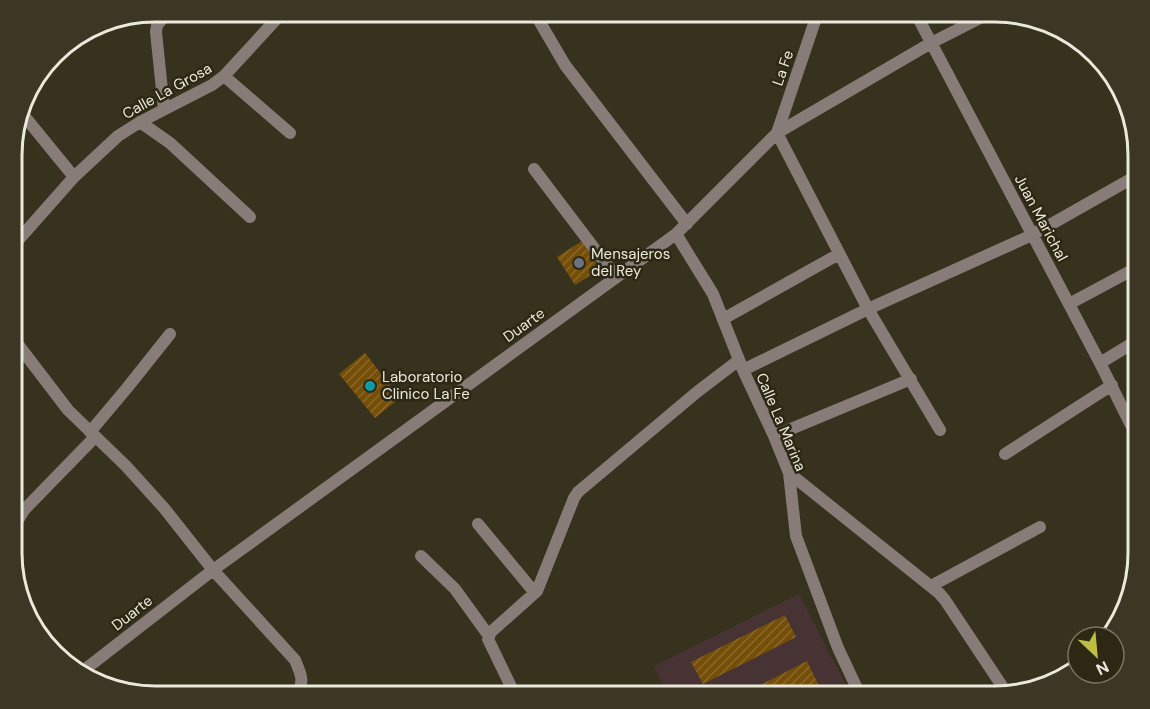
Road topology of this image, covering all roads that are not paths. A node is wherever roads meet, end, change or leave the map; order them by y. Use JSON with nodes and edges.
{"nodes":[{"id":1,"x":815,"y":22,"type":"edge"},
{"id":2,"x":920,"y":22,"type":"edge"},
{"id":3,"x":972,"y":22,"type":"edge"},
{"id":4,"x":158,"y":23,"type":"edge"},
{"id":5,"x":273,"y":23,"type":"edge"},
{"id":6,"x":540,"y":23,"type":"edge"},
{"id":7,"x":931,"y":43,"type":"junction"},
{"id":8,"x":224,"y":76,"type":"junction"},
{"id":9,"x":164,"y":109,"type":"junction"},
{"id":10,"x":28,"y":120,"type":"edge"},
{"id":11,"x":140,"y":122,"type":"junction"},
{"id":12,"x":290,"y":133,"type":"dead end"},
{"id":13,"x":777,"y":133,"type":"junction"},
{"id":14,"x":534,"y":169,"type":"dead end"},
{"id":15,"x":74,"y":177,"type":"junction"},
{"id":16,"x":1127,"y":180,"type":"edge"},
{"id":17,"x":250,"y":218,"type":"dead end"},
{"id":18,"x":687,"y":224,"type":"junction"},
{"id":19,"x":676,"y":234,"type":"junction"},
{"id":20,"x":1032,"y":235,"type":"junction"},
{"id":21,"x":22,"y":236,"type":"edge"},
{"id":22,"x":839,"y":254,"type":"junction"},
{"id":23,"x":1127,"y":273,"type":"edge"},
{"id":24,"x":616,"y":277,"type":"junction"},
{"id":25,"x":1070,"y":304,"type":"junction"},
{"id":26,"x":868,"y":309,"type":"junction"},
{"id":27,"x":723,"y":320,"type":"junction"},
{"id":28,"x":170,"y":334,"type":"dead end"},
{"id":29,"x":1127,"y":347,"type":"edge"},
{"id":30,"x":22,"y":353,"type":"edge"},
{"id":31,"x":1100,"y":363,"type":"junction"},
{"id":32,"x":741,"y":365,"type":"junction"},
{"id":33,"x":910,"y":378,"type":"junction"},
{"id":34,"x":1112,"y":385,"type":"junction"},
{"id":35,"x":1127,"y":416,"type":"edge"},
{"id":36,"x":940,"y":430,"type":"dead end"},
{"id":37,"x":92,"y":434,"type":"junction"},
{"id":38,"x":774,"y":436,"type":"junction"},
{"id":39,"x":1005,"y":454,"type":"dead end"},
{"id":40,"x":789,"y":473,"type":"junction"},
{"id":41,"x":22,"y":513,"type":"edge"},
{"id":42,"x":478,"y":524,"type":"dead end"},
{"id":43,"x":1040,"y":527,"type":"dead end"},
{"id":44,"x":420,"y":556,"type":"dead end"},
{"id":45,"x":213,"y":570,"type":"junction"},
{"id":46,"x":931,"y":586,"type":"junction"},
{"id":47,"x":535,"y":594,"type":"junction"},
{"id":48,"x":489,"y":636,"type":"junction"},
{"id":49,"x":88,"y":667,"type":"edge"},
{"id":50,"x":302,"y":686,"type":"edge"},
{"id":51,"x":511,"y":686,"type":"edge"},
{"id":52,"x":856,"y":686,"type":"edge"},
{"id":53,"x":1002,"y":686,"type":"edge"}],
"edges":[{"from":1,"to":13,"type":"street","name":"La Fe"},
{"from":2,"to":7,"type":"street","name":"Juan Marichal"},
{"from":3,"to":7,"type":"street","name":"Duarte"},
{"from":4,"to":9,"type":"street"},
{"from":5,"to":8,"type":"street","name":"Calle La Grosa"},
{"from":6,"to":18,"type":"street"},
{"from":7,"to":13,"type":"street","name":"Duarte"},
{"from":7,"to":20,"type":"street","name":"Juan Marichal"},
{"from":8,"to":9,"type":"street","name":"Calle La Grosa"},
{"from":8,"to":12,"type":"street"},
{"from":9,"to":11,"type":"street","name":"Calle La Grosa"},
{"from":10,"to":15,"type":"street"},
{"from":11,"to":15,"type":"street","name":"Calle La Grosa"},
{"from":11,"to":17,"type":"street"},
{"from":13,"to":18,"type":"street","name":"Duarte"},
{"from":13,"to":22,"type":"street"},
{"from":14,"to":24,"type":"street"},
{"from":15,"to":21,"type":"street","name":"Calle La Grosa"},
{"from":16,"to":20,"type":"street"},
{"from":18,"to":19,"type":"street","name":"Duarte"},
{"from":19,"to":24,"type":"street","name":"Duarte"},
{"from":19,"to":27,"type":"street","name":"Calle La Marina"},
{"from":20,"to":25,"type":"street","name":"Juan Marichal"},
{"from":20,"to":26,"type":"street"},
{"from":22,"to":26,"type":"street"},
{"from":22,"to":27,"type":"street"},
{"from":23,"to":25,"type":"street"},
{"from":24,"to":45,"type":"street","name":"Duarte"},
{"from":25,"to":31,"type":"street","name":"Juan Marichal"},
{"from":26,"to":32,"type":"street"},
{"from":26,"to":33,"type":"street"},
{"from":27,"to":32,"type":"street","name":"Calle La Marina"},
{"from":28,"to":37,"type":"street"},
{"from":29,"to":31,"type":"street"},
{"from":30,"to":37,"type":"street"},
{"from":31,"to":34,"type":"street","name":"Juan Marichal"},
{"from":32,"to":38,"type":"street","name":"Calle La Marina"},
{"from":32,"to":47,"type":"street"},
{"from":33,"to":36,"type":"street"},
{"from":33,"to":38,"type":"street"},
{"from":34,"to":35,"type":"street","name":"Juan Marichal"},
{"from":34,"to":39,"type":"street"},
{"from":37,"to":41,"type":"street"},
{"from":37,"to":45,"type":"street"},
{"from":38,"to":40,"type":"street","name":"Calle La Marina"},
{"from":40,"to":46,"type":"street"},
{"from":40,"to":52,"type":"street","name":"Calle La Marina"},
{"from":42,"to":47,"type":"street"},
{"from":43,"to":46,"type":"street"},
{"from":44,"to":48,"type":"street"},
{"from":45,"to":49,"type":"street","name":"Duarte"},
{"from":45,"to":50,"type":"street"},
{"from":46,"to":53,"type":"street"},
{"from":47,"to":48,"type":"street"},
{"from":48,"to":51,"type":"street"}]}
